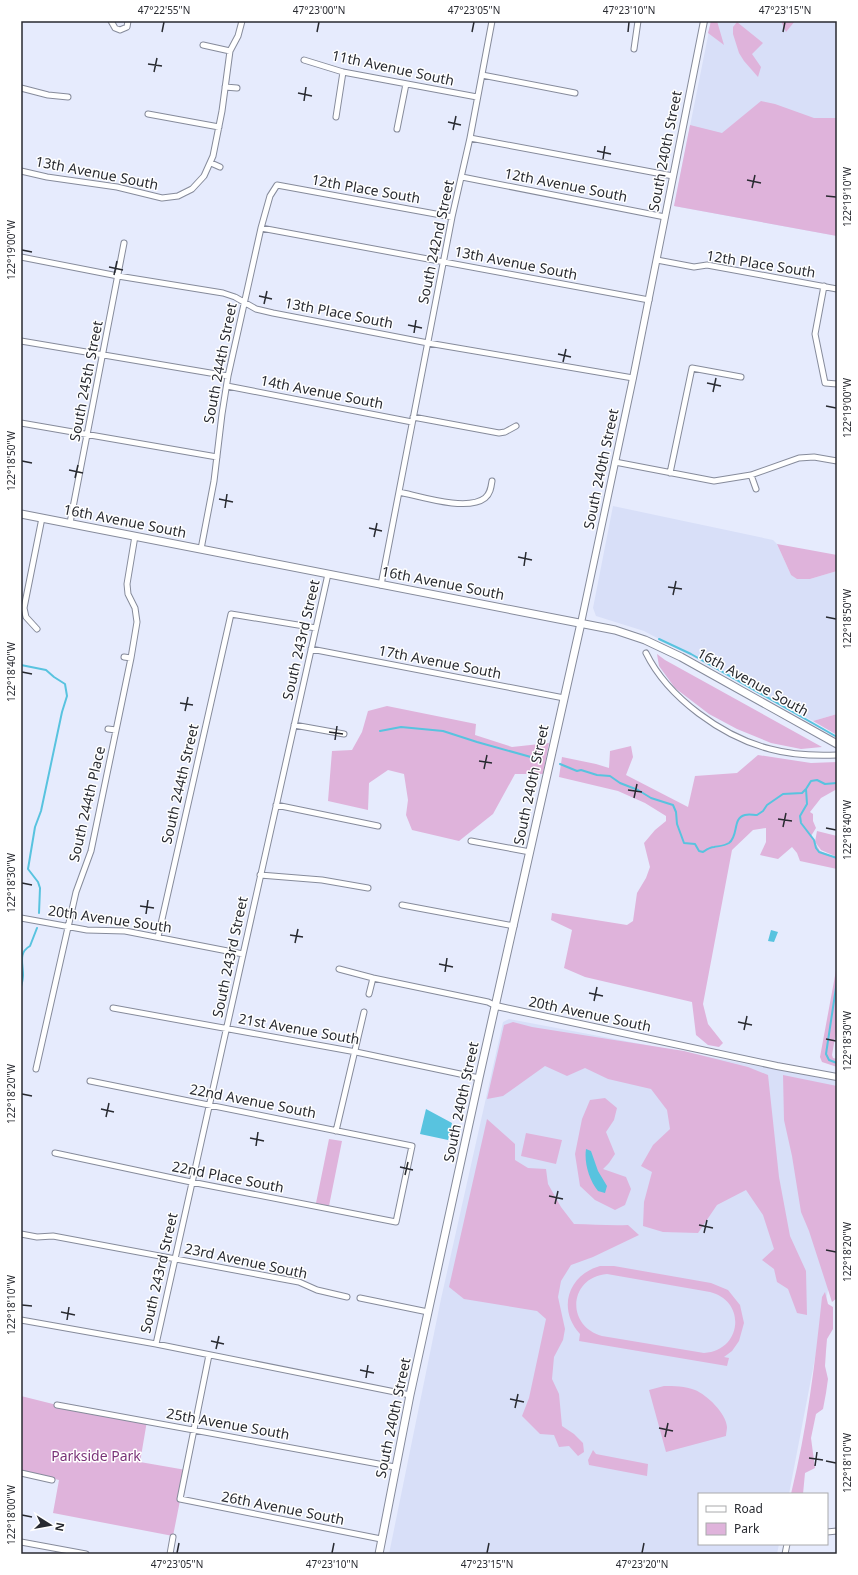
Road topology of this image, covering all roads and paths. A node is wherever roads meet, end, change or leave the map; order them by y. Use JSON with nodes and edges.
{"nodes":[{"id":1,"x":111,"y":21,"type":"edge"},
{"id":2,"x":128,"y":21,"type":"edge"},
{"id":3,"x":242,"y":21,"type":"edge"},
{"id":4,"x":492,"y":21,"type":"edge"},
{"id":5,"x":638,"y":21,"type":"edge"},
{"id":6,"x":704,"y":21,"type":"edge"},
{"id":7,"x":203,"y":45,"type":"dead end"},
{"id":8,"x":634,"y":49,"type":"dead end"},
{"id":9,"x":230,"y":51,"type":"junction"},
{"id":10,"x":304,"y":60,"type":"dead end"},
{"id":11,"x":343,"y":72,"type":"junction"},
{"id":12,"x":482,"y":75,"type":"junction"},
{"id":13,"x":406,"y":84,"type":"junction"},
{"id":14,"x":225,"y":87,"type":"junction"},
{"id":15,"x":21,"y":88,"type":"edge"},
{"id":16,"x":237,"y":88,"type":"dead end"},
{"id":17,"x":575,"y":93,"type":"dead end"},
{"id":18,"x":68,"y":97,"type":"dead end"},
{"id":19,"x":477,"y":97,"type":"junction"},
{"id":20,"x":148,"y":114,"type":"dead end"},
{"id":21,"x":336,"y":117,"type":"dead end"},
{"id":22,"x":219,"y":127,"type":"junction"},
{"id":23,"x":397,"y":129,"type":"dead end"},
{"id":24,"x":470,"y":138,"type":"junction"},
{"id":25,"x":211,"y":163,"type":"junction"},
{"id":26,"x":220,"y":167,"type":"dead end"},
{"id":27,"x":21,"y":171,"type":"edge"},
{"id":28,"x":673,"y":176,"type":"junction"},
{"id":29,"x":462,"y":177,"type":"junction"},
{"id":30,"x":277,"y":185,"type":"joint"},
{"id":31,"x":452,"y":217,"type":"junction"},
{"id":32,"x":665,"y":217,"type":"junction"},
{"id":33,"x":261,"y":228,"type":"junction"},
{"id":34,"x":124,"y":243,"type":"dead end"},
{"id":35,"x":21,"y":257,"type":"edge"},
{"id":36,"x":657,"y":260,"type":"junction"},
{"id":37,"x":443,"y":262,"type":"junction"},
{"id":38,"x":118,"y":276,"type":"junction"},
{"id":39,"x":824,"y":286,"type":"junction"},
{"id":40,"x":837,"y":289,"type":"edge"},
{"id":41,"x":649,"y":300,"type":"junction"},
{"id":42,"x":244,"y":302,"type":"junction"},
{"id":43,"x":21,"y":340,"type":"edge"},
{"id":44,"x":428,"y":343,"type":"junction"},
{"id":45,"x":103,"y":355,"type":"junction"},
{"id":46,"x":228,"y":376,"type":"junction"},
{"id":47,"x":741,"y":377,"type":"dead end"},
{"id":48,"x":633,"y":378,"type":"junction"},
{"id":49,"x":837,"y":384,"type":"edge"},
{"id":50,"x":227,"y":386,"type":"junction"},
{"id":51,"x":413,"y":420,"type":"junction"},
{"id":52,"x":21,"y":423,"type":"edge"},
{"id":53,"x":516,"y":426,"type":"dead end"},
{"id":54,"x":87,"y":435,"type":"junction"},
{"id":55,"x":217,"y":457,"type":"junction"},
{"id":56,"x":837,"y":461,"type":"edge"},
{"id":57,"x":615,"y":462,"type":"junction"},
{"id":58,"x":670,"y":473,"type":"junction"},
{"id":59,"x":751,"y":475,"type":"junction"},
{"id":60,"x":492,"y":482,"type":"dead end"},
{"id":61,"x":756,"y":489,"type":"dead end"},
{"id":62,"x":399,"y":492,"type":"junction"},
{"id":63,"x":21,"y":514,"type":"edge"},
{"id":64,"x":42,"y":518,"type":"junction"},
{"id":65,"x":70,"y":523,"type":"junction"},
{"id":66,"x":135,"y":536,"type":"junction"},
{"id":67,"x":201,"y":549,"type":"junction"},
{"id":68,"x":328,"y":574,"type":"junction"},
{"id":69,"x":381,"y":585,"type":"junction"},
{"id":70,"x":581,"y":623,"type":"junction"},
{"id":71,"x":316,"y":628,"type":"junction"},
{"id":72,"x":37,"y":629,"type":"dead end"},
{"id":73,"x":311,"y":649,"type":"junction"},
{"id":74,"x":646,"y":653,"type":"dead end"},
{"id":75,"x":124,"y":657,"type":"dead end"},
{"id":76,"x":131,"y":658,"type":"junction"},
{"id":77,"x":564,"y":698,"type":"junction"},
{"id":78,"x":294,"y":725,"type":"junction"},
{"id":79,"x":108,"y":729,"type":"dead end"},
{"id":80,"x":116,"y":730,"type":"junction"},
{"id":81,"x":344,"y":734,"type":"dead end"},
{"id":82,"x":837,"y":744,"type":"edge"},
{"id":83,"x":837,"y":755,"type":"edge"},
{"id":84,"x":276,"y":805,"type":"junction"},
{"id":85,"x":378,"y":826,"type":"dead end"},
{"id":86,"x":471,"y":841,"type":"dead end"},
{"id":87,"x":530,"y":852,"type":"junction"},
{"id":88,"x":260,"y":874,"type":"junction"},
{"id":89,"x":368,"y":888,"type":"dead end"},
{"id":90,"x":402,"y":905,"type":"dead end"},
{"id":91,"x":21,"y":918,"type":"edge"},
{"id":92,"x":514,"y":926,"type":"junction"},
{"id":93,"x":68,"y":927,"type":"junction"},
{"id":94,"x":158,"y":937,"type":"junction"},
{"id":95,"x":243,"y":954,"type":"junction"},
{"id":96,"x":339,"y":969,"type":"dead end"},
{"id":97,"x":373,"y":978,"type":"junction"},
{"id":98,"x":369,"y":994,"type":"dead end"},
{"id":99,"x":496,"y":1006,"type":"junction"},
{"id":100,"x":113,"y":1008,"type":"dead end"},
{"id":101,"x":364,"y":1012,"type":"dead end"},
{"id":102,"x":226,"y":1028,"type":"junction"},
{"id":103,"x":356,"y":1052,"type":"junction"},
{"id":104,"x":36,"y":1069,"type":"dead end"},
{"id":105,"x":837,"y":1077,"type":"edge"},
{"id":106,"x":479,"y":1078,"type":"junction"},
{"id":107,"x":90,"y":1081,"type":"dead end"},
{"id":108,"x":210,"y":1105,"type":"junction"},
{"id":109,"x":336,"y":1130,"type":"junction"},
{"id":110,"x":55,"y":1153,"type":"dead end"},
{"id":111,"x":191,"y":1182,"type":"junction"},
{"id":112,"x":396,"y":1222,"type":"joint"},
{"id":113,"x":21,"y":1234,"type":"edge"},
{"id":114,"x":175,"y":1259,"type":"junction"},
{"id":115,"x":347,"y":1297,"type":"dead end"},
{"id":116,"x":360,"y":1298,"type":"dead end"},
{"id":117,"x":428,"y":1312,"type":"junction"},
{"id":118,"x":21,"y":1320,"type":"edge"},
{"id":119,"x":156,"y":1344,"type":"junction"},
{"id":120,"x":209,"y":1355,"type":"junction"},
{"id":121,"x":410,"y":1395,"type":"junction"},
{"id":122,"x":56,"y":1405,"type":"dead end"},
{"id":123,"x":194,"y":1430,"type":"junction"},
{"id":124,"x":395,"y":1467,"type":"junction"},
{"id":125,"x":21,"y":1473,"type":"edge"},
{"id":126,"x":52,"y":1480,"type":"dead end"},
{"id":127,"x":173,"y":1537,"type":"dead end"},
{"id":128,"x":382,"y":1539,"type":"junction"},
{"id":129,"x":21,"y":1542,"type":"edge"},
{"id":130,"x":86,"y":1554,"type":"edge"},
{"id":131,"x":170,"y":1554,"type":"edge"},
{"id":132,"x":379,"y":1554,"type":"edge"}],
"edges":[{"from":1,"to":2,"type":"street"},
{"from":3,"to":9,"type":"street"},
{"from":4,"to":12,"type":"street","name":"South 242nd Street"},
{"from":5,"to":8,"type":"street"},
{"from":6,"to":28,"type":"street","name":"South 240th Street"},
{"from":7,"to":9,"type":"street"},
{"from":9,"to":14,"type":"street"},
{"from":10,"to":11,"type":"street","name":"11th Avenue South"},
{"from":11,"to":13,"type":"street","name":"11th Avenue South"},
{"from":11,"to":21,"type":"street"},
{"from":12,"to":17,"type":"street"},
{"from":12,"to":19,"type":"street","name":"South 242nd Street"},
{"from":13,"to":19,"type":"street","name":"11th Avenue South"},
{"from":13,"to":23,"type":"street"},
{"from":14,"to":16,"type":"street"},
{"from":14,"to":22,"type":"street"},
{"from":15,"to":18,"type":"street"},
{"from":19,"to":24,"type":"street","name":"South 242nd Street"},
{"from":20,"to":22,"type":"street"},
{"from":22,"to":25,"type":"street"},
{"from":24,"to":28,"type":"street"},
{"from":24,"to":29,"type":"street","name":"South 242nd Street"},
{"from":25,"to":26,"type":"street"},
{"from":25,"to":27,"type":"street","name":"13th Avenue South"},
{"from":28,"to":32,"type":"street","name":"South 240th Street"},
{"from":29,"to":31,"type":"street","name":"South 242nd Street"},
{"from":29,"to":32,"type":"street","name":"12th Avenue South"},
{"from":30,"to":31,"type":"street","name":"12th Place South"},
{"from":30,"to":33,"type":"street","name":"South 244th Street"},
{"from":31,"to":37,"type":"street","name":"South 242nd Street"},
{"from":32,"to":36,"type":"street","name":"South 240th Street"},
{"from":33,"to":37,"type":"street","name":"13th Avenue South"},
{"from":33,"to":42,"type":"street","name":"South 244th Street"},
{"from":34,"to":38,"type":"street","name":"South 245th Street"},
{"from":35,"to":38,"type":"street","name":"13th Place South"},
{"from":36,"to":39,"type":"street","name":"12th Place South"},
{"from":36,"to":41,"type":"street","name":"South 240th Street"},
{"from":37,"to":41,"type":"street","name":"13th Avenue South"},
{"from":37,"to":44,"type":"street","name":"South 242nd Street"},
{"from":38,"to":42,"type":"street","name":"13th Place South"},
{"from":38,"to":45,"type":"street","name":"South 245th Street"},
{"from":39,"to":40,"type":"street","name":"12th Place South"},
{"from":39,"to":49,"type":"street"},
{"from":41,"to":48,"type":"street","name":"South 240th Street"},
{"from":42,"to":44,"type":"street","name":"13th Place South"},
{"from":42,"to":46,"type":"street","name":"South 244th Street"},
{"from":43,"to":45,"type":"street"},
{"from":44,"to":48,"type":"street","name":"13th Place South"},
{"from":44,"to":51,"type":"street","name":"South 242nd Street"},
{"from":45,"to":46,"type":"street"},
{"from":45,"to":54,"type":"street","name":"South 245th Street"},
{"from":46,"to":50,"type":"street","name":"South 244th Street"},
{"from":47,"to":58,"type":"street"},
{"from":48,"to":57,"type":"street","name":"South 240th Street"},
{"from":50,"to":51,"type":"street","name":"14th Avenue South"},
{"from":50,"to":55,"type":"street","name":"South 244th Street"},
{"from":51,"to":53,"type":"street","name":"14th Avenue South"},
{"from":51,"to":62,"type":"street","name":"South 242nd Street"},
{"from":52,"to":54,"type":"street"},
{"from":54,"to":55,"type":"street"},
{"from":54,"to":65,"type":"street","name":"South 245th Street"},
{"from":55,"to":67,"type":"street","name":"South 244th Street"},
{"from":56,"to":59,"type":"street"},
{"from":57,"to":58,"type":"street"},
{"from":57,"to":70,"type":"street","name":"South 240th Street"},
{"from":58,"to":59,"type":"street"},
{"from":59,"to":61,"type":"street"},
{"from":60,"to":62,"type":"street"},
{"from":62,"to":69,"type":"street","name":"South 242nd Street"},
{"from":63,"to":64,"type":"main road","name":"16th Avenue South"},
{"from":64,"to":65,"type":"main road","name":"16th Avenue South"},
{"from":64,"to":72,"type":"street"},
{"from":65,"to":66,"type":"main road","name":"16th Avenue South"},
{"from":66,"to":67,"type":"main road","name":"16th Avenue South"},
{"from":66,"to":76,"type":"street","name":"South 244th Place"},
{"from":67,"to":68,"type":"main road","name":"16th Avenue South"},
{"from":68,"to":69,"type":"main road","name":"16th Avenue South"},
{"from":68,"to":71,"type":"street","name":"South 243rd Street"},
{"from":69,"to":70,"type":"main road","name":"16th Avenue South"},
{"from":70,"to":77,"type":"main road","name":"South 240th Street"},
{"from":70,"to":82,"type":"main road","name":"16th Avenue South"},
{"from":71,"to":73,"type":"street","name":"South 243rd Street"},
{"from":71,"to":94,"type":"street","name":"South 244th Street"},
{"from":73,"to":77,"type":"street","name":"17th Avenue South"},
{"from":73,"to":78,"type":"street","name":"South 243rd Street"},
{"from":74,"to":83,"type":"street"},
{"from":75,"to":76,"type":"street"},
{"from":76,"to":80,"type":"street","name":"South 244th Place"},
{"from":77,"to":87,"type":"main road","name":"South 240th Street"},
{"from":78,"to":81,"type":"street"},
{"from":78,"to":84,"type":"street","name":"South 243rd Street"},
{"from":79,"to":80,"type":"street","name":"South 244th Place"},
{"from":80,"to":93,"type":"street","name":"South 244th Place"},
{"from":84,"to":85,"type":"street"},
{"from":84,"to":88,"type":"street","name":"South 243rd Street"},
{"from":86,"to":87,"type":"street"},
{"from":87,"to":92,"type":"main road","name":"South 240th Street"},
{"from":88,"to":89,"type":"street"},
{"from":88,"to":95,"type":"street","name":"South 243rd Street"},
{"from":90,"to":92,"type":"street"},
{"from":91,"to":93,"type":"street","name":"20th Avenue South"},
{"from":92,"to":99,"type":"main road","name":"South 240th Street"},
{"from":93,"to":94,"type":"street","name":"20th Avenue South"},
{"from":93,"to":104,"type":"street","name":"South 244th Place"},
{"from":94,"to":95,"type":"street","name":"20th Avenue South"},
{"from":95,"to":102,"type":"street","name":"South 243rd Street"},
{"from":96,"to":97,"type":"street","name":"20th Avenue South"},
{"from":97,"to":98,"type":"street"},
{"from":97,"to":99,"type":"street","name":"20th Avenue South"},
{"from":99,"to":105,"type":"street","name":"20th Avenue South"},
{"from":99,"to":106,"type":"main road","name":"South 240th Street"},
{"from":100,"to":102,"type":"street","name":"21st Avenue South"},
{"from":101,"to":103,"type":"street"},
{"from":102,"to":103,"type":"street","name":"21st Avenue South"},
{"from":102,"to":108,"type":"street","name":"South 243rd Street"},
{"from":103,"to":106,"type":"street","name":"21st Avenue South"},
{"from":103,"to":109,"type":"street"},
{"from":106,"to":117,"type":"main road","name":"South 240th Street"},
{"from":107,"to":108,"type":"street","name":"22nd Avenue South"},
{"from":108,"to":109,"type":"street","name":"22nd Avenue South"},
{"from":108,"to":111,"type":"street","name":"South 243rd Street"},
{"from":109,"to":112,"type":"street","name":"22nd Avenue South"},
{"from":110,"to":111,"type":"street","name":"22nd Place South"},
{"from":111,"to":112,"type":"street","name":"22nd Place South"},
{"from":111,"to":114,"type":"street","name":"South 243rd Street"},
{"from":113,"to":114,"type":"street","name":"23rd Avenue South"},
{"from":114,"to":115,"type":"street","name":"23rd Avenue South"},
{"from":114,"to":119,"type":"street","name":"South 243rd Street"},
{"from":116,"to":117,"type":"street"},
{"from":117,"to":121,"type":"main road","name":"South 240th Street"},
{"from":118,"to":119,"type":"street"},
{"from":119,"to":120,"type":"street"},
{"from":120,"to":121,"type":"street"},
{"from":120,"to":123,"type":"street"},
{"from":121,"to":124,"type":"main road","name":"South 240th Street"},
{"from":122,"to":123,"type":"street","name":"25th Avenue South"},
{"from":123,"to":124,"type":"street","name":"25th Avenue South"},
{"from":123,"to":128,"type":"street","name":"26th Avenue South"},
{"from":124,"to":128,"type":"main road","name":"South 240th Street"},
{"from":125,"to":126,"type":"street"},
{"from":127,"to":131,"type":"street"},
{"from":128,"to":132,"type":"main road","name":"South 240th Street"},
{"from":129,"to":130,"type":"street"}]}
